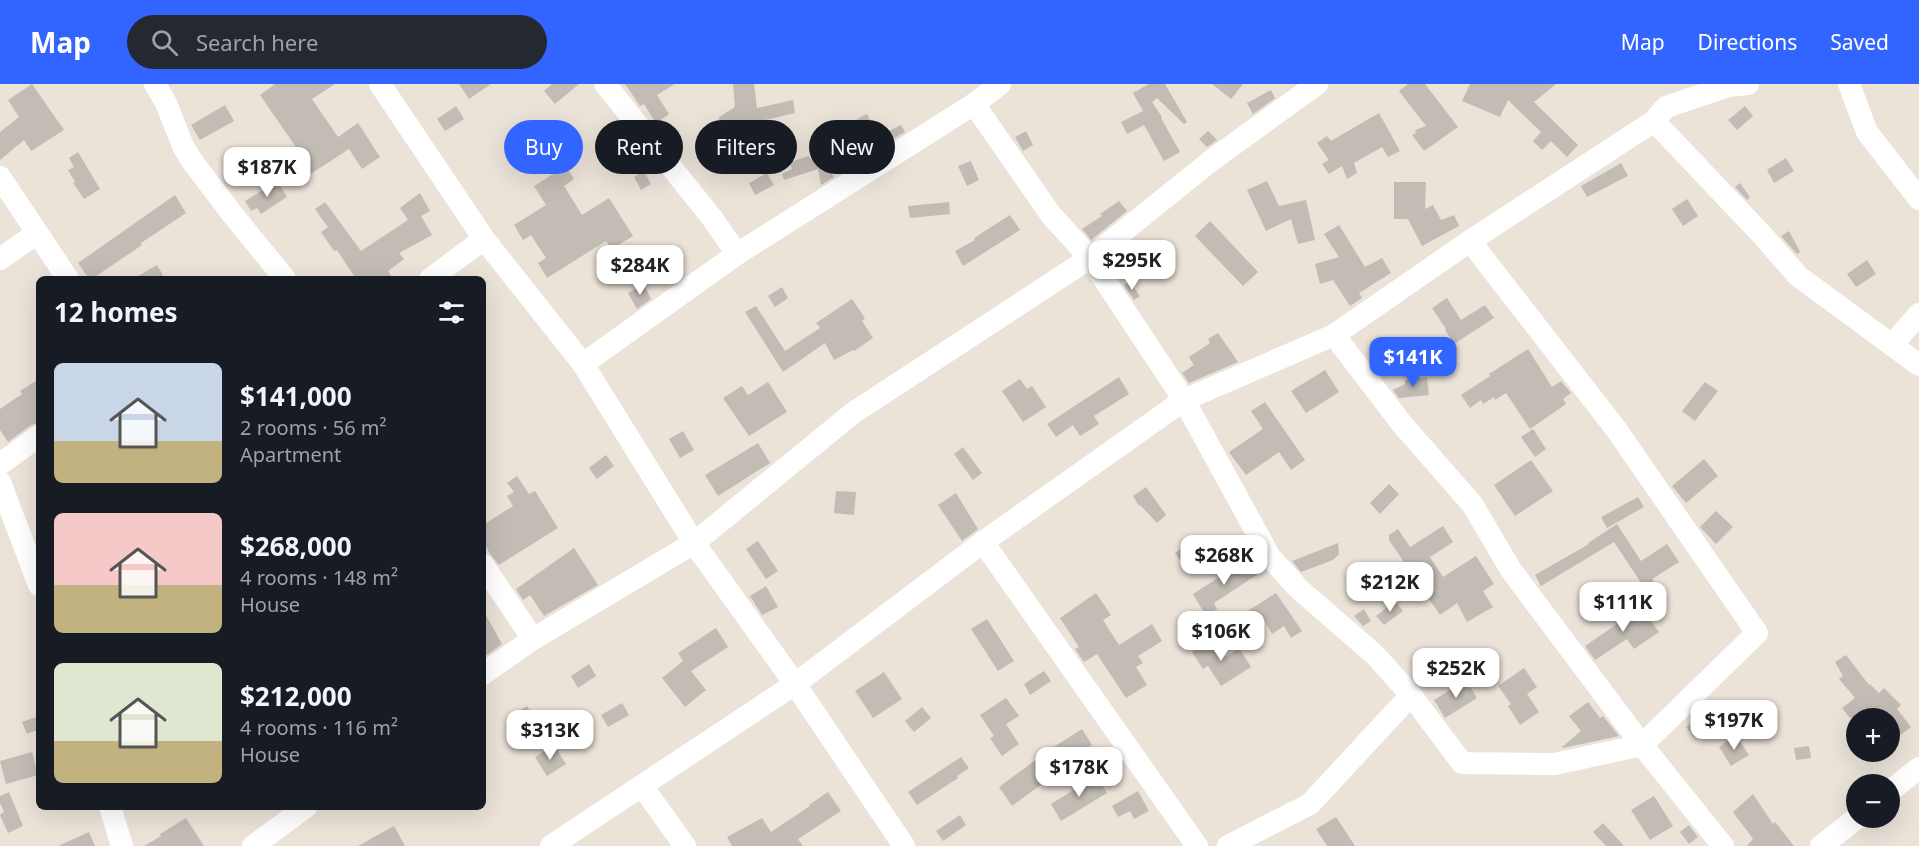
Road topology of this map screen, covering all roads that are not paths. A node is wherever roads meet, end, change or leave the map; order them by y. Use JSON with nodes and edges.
{"nodes":[{"id":1,"x":155,"y":84,"type":"edge"},
{"id":2,"x":380,"y":84,"type":"edge"},
{"id":3,"x":605,"y":84,"type":"edge"},
{"id":4,"x":1000,"y":84,"type":"edge"},
{"id":5,"x":1317,"y":84,"type":"edge"},
{"id":6,"x":1748,"y":84,"type":"edge"},
{"id":7,"x":1849,"y":84,"type":"edge"},
{"id":8,"x":974,"y":104,"type":"junction"},
{"id":9,"x":1654,"y":121,"type":"junction"},
{"id":10,"x":0,"y":177,"type":"edge"},
{"id":11,"x":1919,"y":199,"type":"edge"},
{"id":12,"x":38,"y":233,"type":"junction"},
{"id":13,"x":484,"y":239,"type":"junction"},
{"id":14,"x":1470,"y":241,"type":"junction"},
{"id":15,"x":737,"y":254,"type":"junction"},
{"id":16,"x":1090,"y":258,"type":"junction"},
{"id":17,"x":0,"y":259,"type":"edge"},
{"id":18,"x":66,"y":276,"type":"edge"},
{"id":19,"x":283,"y":276,"type":"edge"},
{"id":20,"x":434,"y":276,"type":"edge"},
{"id":21,"x":1919,"y":314,"type":"edge"},
{"id":22,"x":1334,"y":335,"type":"junction"},
{"id":23,"x":1892,"y":345,"type":"junction"},
{"id":24,"x":583,"y":364,"type":"junction"},
{"id":25,"x":1919,"y":364,"type":"edge"},
{"id":26,"x":1184,"y":400,"type":"junction"},
{"id":27,"x":36,"y":438,"type":"edge"},
{"id":28,"x":0,"y":464,"type":"edge"},
{"id":29,"x":0,"y":482,"type":"edge"},
{"id":30,"x":983,"y":542,"type":"junction"},
{"id":31,"x":694,"y":543,"type":"junction"},
{"id":32,"x":36,"y":569,"type":"edge"},
{"id":33,"x":486,"y":570,"type":"edge"},
{"id":34,"x":532,"y":639,"type":"junction"},
{"id":35,"x":486,"y":672,"type":"edge"},
{"id":36,"x":795,"y":684,"type":"junction"},
{"id":37,"x":1411,"y":695,"type":"junction"},
{"id":38,"x":1642,"y":745,"type":"junction"},
{"id":39,"x":1919,"y":768,"type":"edge"},
{"id":40,"x":1900,"y":783,"type":"edge"},
{"id":41,"x":642,"y":786,"type":"junction"},
{"id":42,"x":111,"y":810,"type":"edge"},
{"id":43,"x":302,"y":810,"type":"edge"},
{"id":44,"x":1846,"y":827,"type":"edge"},
{"id":45,"x":122,"y":846,"type":"edge"},
{"id":46,"x":254,"y":846,"type":"edge"},
{"id":47,"x":551,"y":846,"type":"edge"},
{"id":48,"x":685,"y":846,"type":"edge"},
{"id":49,"x":904,"y":846,"type":"edge"},
{"id":50,"x":1197,"y":846,"type":"edge"},
{"id":51,"x":1228,"y":846,"type":"edge"},
{"id":52,"x":1723,"y":846,"type":"edge"},
{"id":53,"x":1821,"y":846,"type":"edge"}],
"edges":[{"from":1,"to":19,"type":"street"},
{"from":2,"to":13,"type":"street"},
{"from":3,"to":15,"type":"street"},
{"from":4,"to":8,"type":"street"},
{"from":5,"to":16,"type":"street"},
{"from":6,"to":9,"type":"street"},
{"from":7,"to":11,"type":"street"},
{"from":8,"to":15,"type":"street"},
{"from":8,"to":16,"type":"street"},
{"from":9,"to":14,"type":"street"},
{"from":9,"to":23,"type":"street"},
{"from":10,"to":12,"type":"street"},
{"from":12,"to":17,"type":"street"},
{"from":12,"to":18,"type":"street"},
{"from":13,"to":20,"type":"street"},
{"from":13,"to":24,"type":"street"},
{"from":14,"to":22,"type":"street"},
{"from":14,"to":38,"type":"street"},
{"from":15,"to":24,"type":"street"},
{"from":16,"to":26,"type":"street"},
{"from":16,"to":31,"type":"street"},
{"from":21,"to":23,"type":"street"},
{"from":22,"to":26,"type":"street"},
{"from":22,"to":38,"type":"street"},
{"from":23,"to":25,"type":"street"},
{"from":24,"to":31,"type":"street"},
{"from":26,"to":30,"type":"street"},
{"from":26,"to":37,"type":"street"},
{"from":27,"to":28,"type":"street"},
{"from":29,"to":32,"type":"street"},
{"from":30,"to":36,"type":"street"},
{"from":30,"to":50,"type":"street"},
{"from":31,"to":34,"type":"street"},
{"from":31,"to":36,"type":"street"},
{"from":33,"to":34,"type":"street"},
{"from":34,"to":35,"type":"street"},
{"from":36,"to":41,"type":"street"},
{"from":36,"to":49,"type":"street"},
{"from":37,"to":38,"type":"street"},
{"from":37,"to":51,"type":"street"},
{"from":38,"to":52,"type":"street"},
{"from":39,"to":40,"type":"street"},
{"from":41,"to":47,"type":"street"},
{"from":41,"to":48,"type":"street"},
{"from":42,"to":45,"type":"street"},
{"from":43,"to":46,"type":"street"},
{"from":44,"to":53,"type":"street"}]}
